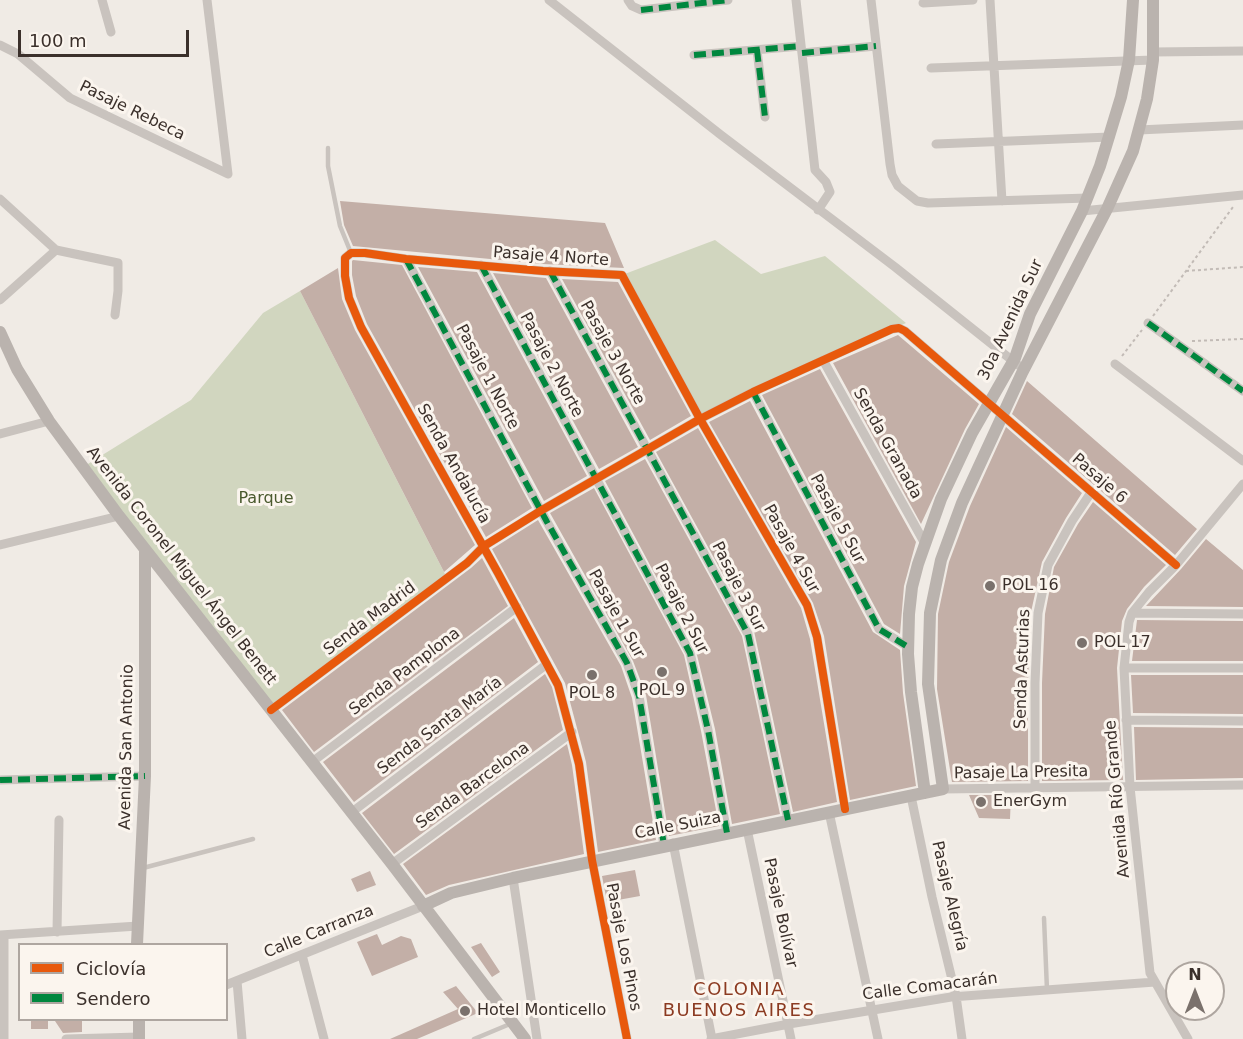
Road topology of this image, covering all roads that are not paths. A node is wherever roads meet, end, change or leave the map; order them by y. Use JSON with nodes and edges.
{"nodes":[{"id":1,"x":102,"y":0,"type":"edge"},
{"id":2,"x":207,"y":0,"type":"edge"},
{"id":3,"x":549,"y":0,"type":"edge"},
{"id":4,"x":628,"y":0,"type":"edge"},
{"id":5,"x":728,"y":0,"type":"edge"},
{"id":6,"x":796,"y":0,"type":"edge"},
{"id":7,"x":871,"y":0,"type":"edge"},
{"id":8,"x":973,"y":0,"type":"edge"},
{"id":9,"x":990,"y":0,"type":"edge"},
{"id":10,"x":1133,"y":0,"type":"edge"},
{"id":11,"x":1153,"y":0,"type":"edge"},
{"id":12,"x":923,"y":3,"type":"dead end"},
{"id":13,"x":111,"y":32,"type":"dead end"},
{"id":14,"x":0,"y":45,"type":"edge"},
{"id":15,"x":876,"y":46,"type":"junction"},
{"id":16,"x":801,"y":49,"type":"junction"},
{"id":17,"x":757,"y":50,"type":"junction"},
{"id":18,"x":1243,"y":51,"type":"edge"},
{"id":19,"x":694,"y":55,"type":"dead end"},
{"id":20,"x":1153,"y":56,"type":"junction"},
{"id":21,"x":1129,"y":60,"type":"junction"},
{"id":22,"x":994,"y":66,"type":"junction"},
{"id":23,"x":931,"y":68,"type":"dead end"},
{"id":24,"x":765,"y":117,"type":"dead end"},
{"id":25,"x":1243,"y":125,"type":"edge"},
{"id":26,"x":1139,"y":130,"type":"junction"},
{"id":27,"x":1110,"y":137,"type":"junction"},
{"id":28,"x":999,"y":141,"type":"junction"},
{"id":29,"x":936,"y":144,"type":"dead end"},
{"id":30,"x":327,"y":148,"type":"dead end"},
{"id":31,"x":1243,"y":195,"type":"edge"},
{"id":32,"x":1088,"y":198,"type":"junction"},
{"id":33,"x":0,"y":199,"type":"edge"},
{"id":34,"x":1002,"y":201,"type":"junction"},
{"id":35,"x":1107,"y":209,"type":"junction"},
{"id":36,"x":818,"y":210,"type":"junction"},
{"id":37,"x":1082,"y":211,"type":"junction"},
{"id":38,"x":56,"y":250,"type":"junction"},
{"id":39,"x":351,"y":253,"type":"junction"},
{"id":40,"x":406,"y":259,"type":"junction"},
{"id":41,"x":481,"y":265,"type":"junction"},
{"id":42,"x":550,"y":272,"type":"junction"},
{"id":43,"x":0,"y":300,"type":"edge"},
{"id":44,"x":115,"y":315,"type":"dead end"},
{"id":45,"x":1148,"y":323,"type":"road end"},
{"id":46,"x":0,"y":332,"type":"edge"},
{"id":47,"x":823,"y":360,"type":"junction"},
{"id":48,"x":1013,"y":361,"type":"junction"},
{"id":49,"x":1115,"y":364,"type":"road end"},
{"id":50,"x":1023,"y":370,"type":"junction"},
{"id":51,"x":1243,"y":391,"type":"edge"},
{"id":52,"x":753,"y":392,"type":"junction"},
{"id":53,"x":990,"y":402,"type":"junction"},
{"id":54,"x":1003,"y":415,"type":"junction"},
{"id":55,"x":700,"y":419,"type":"junction"},
{"id":56,"x":49,"y":421,"type":"junction"},
{"id":57,"x":0,"y":434,"type":"edge"},
{"id":58,"x":647,"y":448,"type":"junction"},
{"id":59,"x":1243,"y":461,"type":"edge"},
{"id":60,"x":595,"y":479,"type":"junction"},
{"id":61,"x":1241,"y":489,"type":"edge"},
{"id":62,"x":1092,"y":491,"type":"junction"},
{"id":63,"x":542,"y":510,"type":"junction"},
{"id":64,"x":119,"y":516,"type":"junction"},
{"id":65,"x":924,"y":542,"type":"junction"},
{"id":66,"x":0,"y":545,"type":"edge"},
{"id":67,"x":484,"y":546,"type":"junction"},
{"id":68,"x":146,"y":549,"type":"junction"},
{"id":69,"x":1176,"y":565,"type":"junction"},
{"id":70,"x":915,"y":575,"type":"junction"},
{"id":71,"x":936,"y":582,"type":"junction"},
{"id":72,"x":517,"y":607,"type":"junction"},
{"id":73,"x":1132,"y":613,"type":"junction"},
{"id":74,"x":1243,"y":614,"type":"edge"},
{"id":75,"x":908,"y":647,"type":"junction"},
{"id":76,"x":547,"y":664,"type":"junction"},
{"id":77,"x":1124,"y":668,"type":"junction"},
{"id":78,"x":1243,"y":668,"type":"edge"},
{"id":79,"x":271,"y":710,"type":"junction"},
{"id":80,"x":1126,"y":720,"type":"junction"},
{"id":81,"x":1243,"y":721,"type":"edge"},
{"id":82,"x":572,"y":732,"type":"junction"},
{"id":83,"x":312,"y":762,"type":"junction"},
{"id":84,"x":146,"y":776,"type":"junction"},
{"id":85,"x":0,"y":780,"type":"edge"},
{"id":86,"x":1243,"y":785,"type":"edge"},
{"id":87,"x":1130,"y":787,"type":"junction"},
{"id":88,"x":943,"y":789,"type":"junction"},
{"id":89,"x":1035,"y":789,"type":"junction"},
{"id":90,"x":925,"y":793,"type":"junction"},
{"id":91,"x":911,"y":796,"type":"junction"},
{"id":92,"x":845,"y":809,"type":"junction"},
{"id":93,"x":352,"y":812,"type":"junction"},
{"id":94,"x":829,"y":812,"type":"junction"},
{"id":95,"x":59,"y":820,"type":"dead end"},
{"id":96,"x":788,"y":820,"type":"junction"},
{"id":97,"x":747,"y":829,"type":"junction"},
{"id":98,"x":728,"y":832,"type":"junction"},
{"id":99,"x":253,"y":839,"type":"dead end"},
{"id":100,"x":669,"y":844,"type":"junction"},
{"id":101,"x":592,"y":860,"type":"junction"},
{"id":102,"x":392,"y":864,"type":"junction"},
{"id":103,"x":140,"y":869,"type":"junction"},
{"id":104,"x":513,"y":878,"type":"junction"},
{"id":105,"x":423,"y":906,"type":"junction"},
{"id":106,"x":1044,"y":918,"type":"dead end"},
{"id":107,"x":138,"y":926,"type":"junction"},
{"id":108,"x":57,"y":932,"type":"junction"},
{"id":109,"x":2,"y":935,"type":"edge"},
{"id":110,"x":137,"y":943,"type":"edge"},
{"id":111,"x":302,"y":955,"type":"junction"},
{"id":112,"x":237,"y":981,"type":"junction"},
{"id":113,"x":1155,"y":982,"type":"junction"},
{"id":114,"x":228,"y":984,"type":"edge"},
{"id":115,"x":1047,"y":990,"type":"junction"},
{"id":116,"x":956,"y":996,"type":"junction"},
{"id":117,"x":872,"y":1010,"type":"junction"},
{"id":118,"x":139,"y":1021,"type":"edge"},
{"id":119,"x":512,"y":1023,"type":"junction"},
{"id":120,"x":789,"y":1024,"type":"junction"},
{"id":121,"x":139,"y":1038,"type":"edge"},
{"id":122,"x":4,"y":1039,"type":"edge"},
{"id":123,"x":66,"y":1039,"type":"edge"},
{"id":124,"x":242,"y":1039,"type":"edge"},
{"id":125,"x":324,"y":1039,"type":"edge"},
{"id":126,"x":474,"y":1039,"type":"edge"},
{"id":127,"x":525,"y":1039,"type":"edge"},
{"id":128,"x":537,"y":1039,"type":"edge"},
{"id":129,"x":627,"y":1039,"type":"edge"},
{"id":130,"x":712,"y":1039,"type":"edge"},
{"id":131,"x":791,"y":1039,"type":"edge"},
{"id":132,"x":878,"y":1039,"type":"edge"},
{"id":133,"x":962,"y":1039,"type":"edge"},
{"id":134,"x":1188,"y":1039,"type":"edge"}],
"edges":[{"from":1,"to":13,"type":"street"},
{"from":2,"to":14,"type":"street","name":"Pasaje Rebeca"},
{"from":3,"to":36,"type":"street"},
{"from":4,"to":5,"type":"street"},
{"from":6,"to":16,"type":"street"},
{"from":7,"to":15,"type":"street"},
{"from":8,"to":12,"type":"street"},
{"from":9,"to":22,"type":"street"},
{"from":10,"to":21,"type":"street","name":"30a Avenida Sur"},
{"from":11,"to":20,"type":"street","name":"30a Avenida Sur"},
{"from":15,"to":16,"type":"street"},
{"from":15,"to":34,"type":"street"},
{"from":16,"to":17,"type":"street"},
{"from":16,"to":36,"type":"street"},
{"from":17,"to":19,"type":"street"},
{"from":17,"to":24,"type":"street"},
{"from":18,"to":20,"type":"street"},
{"from":20,"to":21,"type":"street"},
{"from":20,"to":26,"type":"street","name":"30a Avenida Sur"},
{"from":21,"to":22,"type":"street"},
{"from":21,"to":27,"type":"street","name":"30a Avenida Sur"},
{"from":22,"to":23,"type":"street"},
{"from":22,"to":28,"type":"street"},
{"from":25,"to":26,"type":"street"},
{"from":26,"to":35,"type":"street","name":"30a Avenida Sur"},
{"from":27,"to":28,"type":"street"},
{"from":27,"to":32,"type":"street","name":"30a Avenida Sur"},
{"from":28,"to":29,"type":"street"},
{"from":28,"to":34,"type":"street"},
{"from":30,"to":39,"type":"lane"},
{"from":31,"to":35,"type":"street"},
{"from":32,"to":34,"type":"street"},
{"from":32,"to":37,"type":"street","name":"30a Avenida Sur"},
{"from":33,"to":38,"type":"street"},
{"from":35,"to":37,"type":"street"},
{"from":35,"to":50,"type":"street","name":"30a Avenida Sur"},
{"from":36,"to":48,"type":"street"},
{"from":37,"to":48,"type":"street","name":"30a Avenida Sur"},
{"from":38,"to":43,"type":"street"},
{"from":38,"to":44,"type":"street"},
{"from":39,"to":40,"type":"street","name":"Pasaje 4 Norte"},
{"from":39,"to":67,"type":"street","name":"Senda Andalucía"},
{"from":40,"to":41,"type":"street","name":"Pasaje 4 Norte"},
{"from":40,"to":63,"type":"street","name":"Pasaje 1 Norte"},
{"from":41,"to":42,"type":"street","name":"Pasaje 4 Norte"},
{"from":41,"to":60,"type":"street","name":"Pasaje 2 Norte"},
{"from":42,"to":55,"type":"street","name":"Pasaje 4 Norte"},
{"from":42,"to":58,"type":"street","name":"Pasaje 3 Norte"},
{"from":45,"to":51,"type":"street"},
{"from":46,"to":56,"type":"street","name":"Avenida Coronel Miguel Ángel Benett"},
{"from":47,"to":52,"type":"street","name":"Senda Madrid"},
{"from":47,"to":53,"type":"street","name":"Pasaje 6"},
{"from":47,"to":65,"type":"street","name":"Senda Granada"},
{"from":48,"to":50,"type":"street"},
{"from":48,"to":53,"type":"street","name":"30a Avenida Sur"},
{"from":49,"to":59,"type":"street"},
{"from":50,"to":54,"type":"street","name":"30a Avenida Sur"},
{"from":52,"to":55,"type":"street","name":"Senda Madrid"},
{"from":52,"to":75,"type":"street","name":"Pasaje 5 Sur"},
{"from":53,"to":54,"type":"street","name":"Pasaje 6"},
{"from":53,"to":65,"type":"street","name":"30a Avenida Sur"},
{"from":54,"to":62,"type":"street","name":"Pasaje 6"},
{"from":54,"to":71,"type":"street","name":"30a Avenida Sur"},
{"from":55,"to":58,"type":"street","name":"Senda Madrid"},
{"from":55,"to":92,"type":"street","name":"Pasaje 4 Sur"},
{"from":56,"to":57,"type":"street"},
{"from":56,"to":64,"type":"street","name":"Avenida Coronel Miguel Ángel Benett"},
{"from":58,"to":60,"type":"street","name":"Senda Madrid"},
{"from":58,"to":96,"type":"street","name":"Pasaje 3 Sur"},
{"from":60,"to":63,"type":"street","name":"Senda Madrid"},
{"from":60,"to":98,"type":"street","name":"Pasaje 2 Sur"},
{"from":61,"to":69,"type":"street","name":"Avenida Río Grande"},
{"from":62,"to":69,"type":"street","name":"Pasaje 6"},
{"from":62,"to":89,"type":"street","name":"Senda Asturias"},
{"from":63,"to":67,"type":"street","name":"Senda Madrid"},
{"from":63,"to":100,"type":"street","name":"Pasaje 1 Sur"},
{"from":64,"to":66,"type":"street"},
{"from":64,"to":68,"type":"street","name":"Avenida Coronel Miguel Ángel Benett"},
{"from":65,"to":70,"type":"street","name":"30a Avenida Sur"},
{"from":67,"to":72,"type":"street","name":"Senda Andalucía"},
{"from":67,"to":79,"type":"street","name":"Senda Madrid"},
{"from":68,"to":79,"type":"street","name":"Avenida Coronel Miguel Ángel Benett"},
{"from":68,"to":84,"type":"street","name":"Avenida San Antonio"},
{"from":69,"to":73,"type":"street","name":"Avenida Río Grande"},
{"from":70,"to":71,"type":"street"},
{"from":70,"to":75,"type":"street","name":"30a Avenida Sur"},
{"from":71,"to":88,"type":"street","name":"30a Avenida Sur"},
{"from":72,"to":76,"type":"street","name":"Senda Andalucía"},
{"from":72,"to":83,"type":"street","name":"Senda Pamplona"},
{"from":73,"to":74,"type":"street"},
{"from":73,"to":77,"type":"street","name":"Avenida Río Grande"},
{"from":75,"to":90,"type":"street","name":"30a Avenida Sur"},
{"from":76,"to":82,"type":"street","name":"Senda Andalucía"},
{"from":76,"to":93,"type":"street","name":"Senda Santa María"},
{"from":77,"to":78,"type":"street"},
{"from":77,"to":80,"type":"street","name":"Avenida Río Grande"},
{"from":79,"to":83,"type":"street","name":"Avenida Coronel Miguel Ángel Benett"},
{"from":80,"to":81,"type":"street"},
{"from":80,"to":87,"type":"street","name":"Avenida Río Grande"},
{"from":82,"to":101,"type":"street","name":"Senda Andalucía"},
{"from":82,"to":102,"type":"street","name":"Senda Barcelona"},
{"from":83,"to":93,"type":"street","name":"Avenida Coronel Miguel Ángel Benett"},
{"from":84,"to":85,"type":"street"},
{"from":84,"to":103,"type":"street","name":"Avenida San Antonio"},
{"from":86,"to":87,"type":"street","name":"Pasaje La Presita"},
{"from":87,"to":89,"type":"street","name":"Pasaje La Presita"},
{"from":87,"to":113,"type":"street","name":"Avenida Río Grande"},
{"from":88,"to":89,"type":"street","name":"Pasaje La Presita"},
{"from":88,"to":90,"type":"street","name":"Calle Suiza"},
{"from":90,"to":91,"type":"street","name":"Calle Suiza"},
{"from":91,"to":92,"type":"street","name":"Calle Suiza"},
{"from":91,"to":116,"type":"street","name":"Pasaje Alegría"},
{"from":92,"to":94,"type":"street","name":"Calle Suiza"},
{"from":93,"to":102,"type":"street","name":"Avenida Coronel Miguel Ángel Benett"},
{"from":94,"to":96,"type":"street","name":"Calle Suiza"},
{"from":94,"to":117,"type":"street"},
{"from":95,"to":108,"type":"street"},
{"from":96,"to":97,"type":"street","name":"Calle Suiza"},
{"from":97,"to":98,"type":"street","name":"Calle Suiza"},
{"from":97,"to":120,"type":"street","name":"Pasaje Bolívar"},
{"from":98,"to":100,"type":"street","name":"Calle Suiza"},
{"from":99,"to":103,"type":"lane"},
{"from":100,"to":101,"type":"street","name":"Calle Suiza"},
{"from":100,"to":130,"type":"street","name":"Pasaje 1 Sur"},
{"from":101,"to":104,"type":"street","name":"Calle Suiza"},
{"from":101,"to":129,"type":"street","name":"Pasaje Los Pinos"},
{"from":102,"to":105,"type":"street","name":"Avenida Coronel Miguel Ángel Benett"},
{"from":103,"to":107,"type":"street","name":"Avenida San Antonio"},
{"from":104,"to":105,"type":"street","name":"Calle Suiza"},
{"from":104,"to":128,"type":"street"},
{"from":105,"to":111,"type":"street","name":"Calle Carranza"},
{"from":105,"to":119,"type":"street","name":"Avenida Coronel Miguel Ángel Benett"},
{"from":106,"to":115,"type":"lane"},
{"from":107,"to":108,"type":"street"},
{"from":107,"to":110,"type":"street","name":"Avenida San Antonio"},
{"from":108,"to":109,"type":"street"},
{"from":109,"to":122,"type":"street"},
{"from":111,"to":112,"type":"street","name":"Calle Carranza"},
{"from":111,"to":125,"type":"street"},
{"from":112,"to":114,"type":"street","name":"Calle Carranza"},
{"from":112,"to":124,"type":"street"},
{"from":113,"to":115,"type":"street","name":"Calle Comacarán"},
{"from":113,"to":134,"type":"street","name":"Avenida Río Grande"},
{"from":115,"to":116,"type":"street","name":"Calle Comacarán"},
{"from":116,"to":117,"type":"street","name":"Calle Comacarán"},
{"from":116,"to":133,"type":"street","name":"Pasaje Alegría"},
{"from":117,"to":120,"type":"street","name":"Calle Comacarán"},
{"from":117,"to":132,"type":"street"},
{"from":118,"to":121,"type":"street"},
{"from":119,"to":126,"type":"lane"},
{"from":119,"to":127,"type":"street","name":"Avenida Coronel Miguel Ángel Benett"},
{"from":120,"to":130,"type":"street","name":"Calle Comacarán"},
{"from":120,"to":131,"type":"street","name":"Pasaje Bolívar"},
{"from":121,"to":123,"type":"street"}]}
